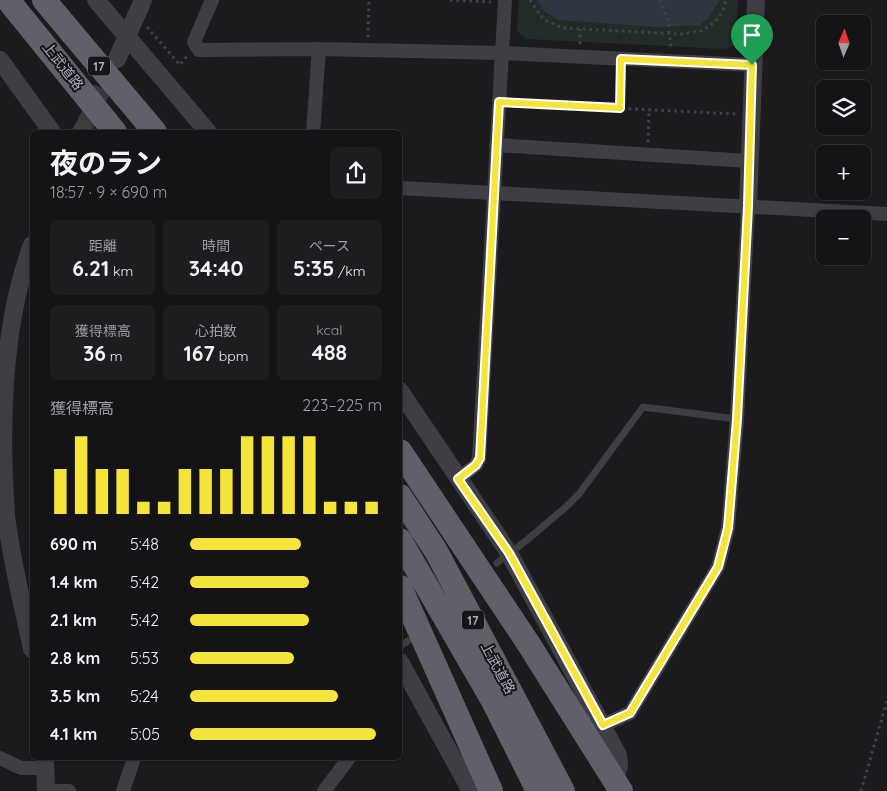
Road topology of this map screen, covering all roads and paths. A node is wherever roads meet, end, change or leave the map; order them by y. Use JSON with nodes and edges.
{"nodes":[{"id":1,"x":8,"y":0,"type":"edge"},
{"id":2,"x":44,"y":0,"type":"edge"},
{"id":3,"x":96,"y":0,"type":"edge"},
{"id":4,"x":143,"y":0,"type":"edge"},
{"id":5,"x":212,"y":0,"type":"edge"},
{"id":6,"x":369,"y":0,"type":"edge"},
{"id":7,"x":450,"y":0,"type":"edge"},
{"id":8,"x":660,"y":0,"type":"edge"},
{"id":9,"x":726,"y":0,"type":"edge"},
{"id":10,"x":756,"y":0,"type":"edge"},
{"id":11,"x":522,"y":1,"type":"edge"},
{"id":12,"x":530,"y":1,"type":"edge"},
{"id":13,"x":505,"y":2,"type":"edge"},
{"id":14,"x":147,"y":27,"type":"dead end"},
{"id":15,"x":580,"y":29,"type":"junction"},
{"id":16,"x":670,"y":34,"type":"junction"},
{"id":17,"x":127,"y":36,"type":"junction"},
{"id":18,"x":195,"y":46,"type":"junction"},
{"id":19,"x":579,"y":46,"type":"dead end"},
{"id":20,"x":319,"y":49,"type":"junction"},
{"id":21,"x":367,"y":50,"type":"junction"},
{"id":22,"x":502,"y":53,"type":"junction"},
{"id":23,"x":116,"y":59,"type":"tunnel mouth"},
{"id":24,"x":621,"y":59,"type":"junction"},
{"id":25,"x":2,"y":65,"type":"edge"},
{"id":26,"x":752,"y":65,"type":"junction"},
{"id":27,"x":499,"y":102,"type":"junction"},
{"id":28,"x":620,"y":108,"type":"junction"},
{"id":29,"x":650,"y":110,"type":"junction"},
{"id":30,"x":736,"y":114,"type":"dead end"},
{"id":31,"x":51,"y":130,"type":"edge"},
{"id":32,"x":113,"y":130,"type":"edge"},
{"id":33,"x":153,"y":130,"type":"edge"},
{"id":34,"x":206,"y":130,"type":"edge"},
{"id":35,"x":313,"y":130,"type":"edge"},
{"id":36,"x":496,"y":145,"type":"junction"},
{"id":37,"x":648,"y":154,"type":"junction"},
{"id":38,"x":749,"y":161,"type":"junction"},
{"id":39,"x":402,"y":188,"type":"edge"},
{"id":40,"x":493,"y":193,"type":"junction"},
{"id":41,"x":748,"y":206,"type":"junction"},
{"id":42,"x":887,"y":214,"type":"edge"},
{"id":43,"x":30,"y":252,"type":"edge"},
{"id":44,"x":402,"y":394,"type":"edge"},
{"id":45,"x":737,"y":419,"type":"junction"},
{"id":46,"x":402,"y":453,"type":"edge"},
{"id":47,"x":458,"y":479,"type":"junction"},
{"id":48,"x":402,"y":499,"type":"edge"},
{"id":49,"x":402,"y":543,"type":"edge"},
{"id":50,"x":503,"y":558,"type":"junction"},
{"id":51,"x":402,"y":592,"type":"edge"},
{"id":52,"x":30,"y":639,"type":"edge"},
{"id":53,"x":408,"y":640,"type":"dead end"},
{"id":54,"x":402,"y":644,"type":"edge"},
{"id":55,"x":402,"y":666,"type":"edge"},
{"id":56,"x":887,"y":701,"type":"edge"},
{"id":57,"x":603,"y":725,"type":"junction"},
{"id":58,"x":0,"y":758,"type":"edge"},
{"id":59,"x":133,"y":760,"type":"edge"},
{"id":60,"x":347,"y":760,"type":"edge"},
{"id":61,"x":45,"y":763,"type":"edge"},
{"id":62,"x":617,"y":786,"type":"edge"},
{"id":63,"x":46,"y":791,"type":"edge"},
{"id":64,"x":69,"y":791,"type":"edge"},
{"id":65,"x":123,"y":791,"type":"edge"},
{"id":66,"x":324,"y":791,"type":"edge"},
{"id":67,"x":471,"y":791,"type":"edge"},
{"id":68,"x":491,"y":791,"type":"edge"},
{"id":69,"x":538,"y":791,"type":"edge"},
{"id":70,"x":563,"y":791,"type":"edge"},
{"id":71,"x":861,"y":791,"type":"edge"}],
"edges":[{"from":1,"to":32,"type":"highway","name":"上武道路","number":"17"},
{"from":2,"to":33,"type":"highway","name":"上武道路","number":"17"},
{"from":3,"to":17,"type":"street"},
{"from":4,"to":17,"type":"street"},
{"from":5,"to":18,"type":"street"},
{"from":6,"to":21,"type":"path"},
{"from":7,"to":13,"type":"path"},
{"from":8,"to":16,"type":"path"},
{"from":9,"to":16,"type":"path"},
{"from":10,"to":26,"type":"street"},
{"from":11,"to":12,"type":"path"},
{"from":12,"to":15,"type":"path"},
{"from":13,"to":22,"type":"street"},
{"from":14,"to":18,"type":"path"},
{"from":15,"to":16,"type":"path"},
{"from":15,"to":19,"type":"path"},
{"from":17,"to":23,"type":"street"},
{"from":17,"to":34,"type":"street"},
{"from":18,"to":20,"type":"street"},
{"from":20,"to":21,"type":"street"},
{"from":20,"to":35,"type":"street"},
{"from":21,"to":22,"type":"street"},
{"from":22,"to":24,"type":"street"},
{"from":22,"to":27,"type":"street"},
{"from":24,"to":26,"type":"street"},
{"from":24,"to":28,"type":"path"},
{"from":25,"to":31,"type":"street"},
{"from":26,"to":38,"type":"street"},
{"from":27,"to":28,"type":"path"},
{"from":27,"to":36,"type":"street"},
{"from":28,"to":29,"type":"path"},
{"from":29,"to":30,"type":"path"},
{"from":29,"to":37,"type":"path"},
{"from":36,"to":37,"type":"street"},
{"from":36,"to":40,"type":"street"},
{"from":37,"to":38,"type":"street"},
{"from":38,"to":41,"type":"street"},
{"from":39,"to":40,"type":"street"},
{"from":40,"to":41,"type":"street"},
{"from":40,"to":47,"type":"street"},
{"from":41,"to":42,"type":"street"},
{"from":41,"to":45,"type":"street"},
{"from":43,"to":52,"type":"street"},
{"from":44,"to":47,"type":"street"},
{"from":45,"to":50,"type":"lane"},
{"from":45,"to":57,"type":"street"},
{"from":46,"to":62,"type":"highway"},
{"from":47,"to":50,"type":"street"},
{"from":48,"to":70,"type":"highway","name":"上武道路","number":"17"},
{"from":49,"to":69,"type":"highway","name":"上武道路","number":"17"},
{"from":50,"to":57,"type":"street"},
{"from":51,"to":68,"type":"highway"},
{"from":53,"to":54,"type":"lane"},
{"from":55,"to":67,"type":"street"},
{"from":56,"to":71,"type":"path"},
{"from":57,"to":62,"type":"street"},
{"from":58,"to":61,"type":"street"},
{"from":59,"to":65,"type":"street"},
{"from":60,"to":66,"type":"street"},
{"from":61,"to":63,"type":"street"},
{"from":63,"to":64,"type":"street"}]}
